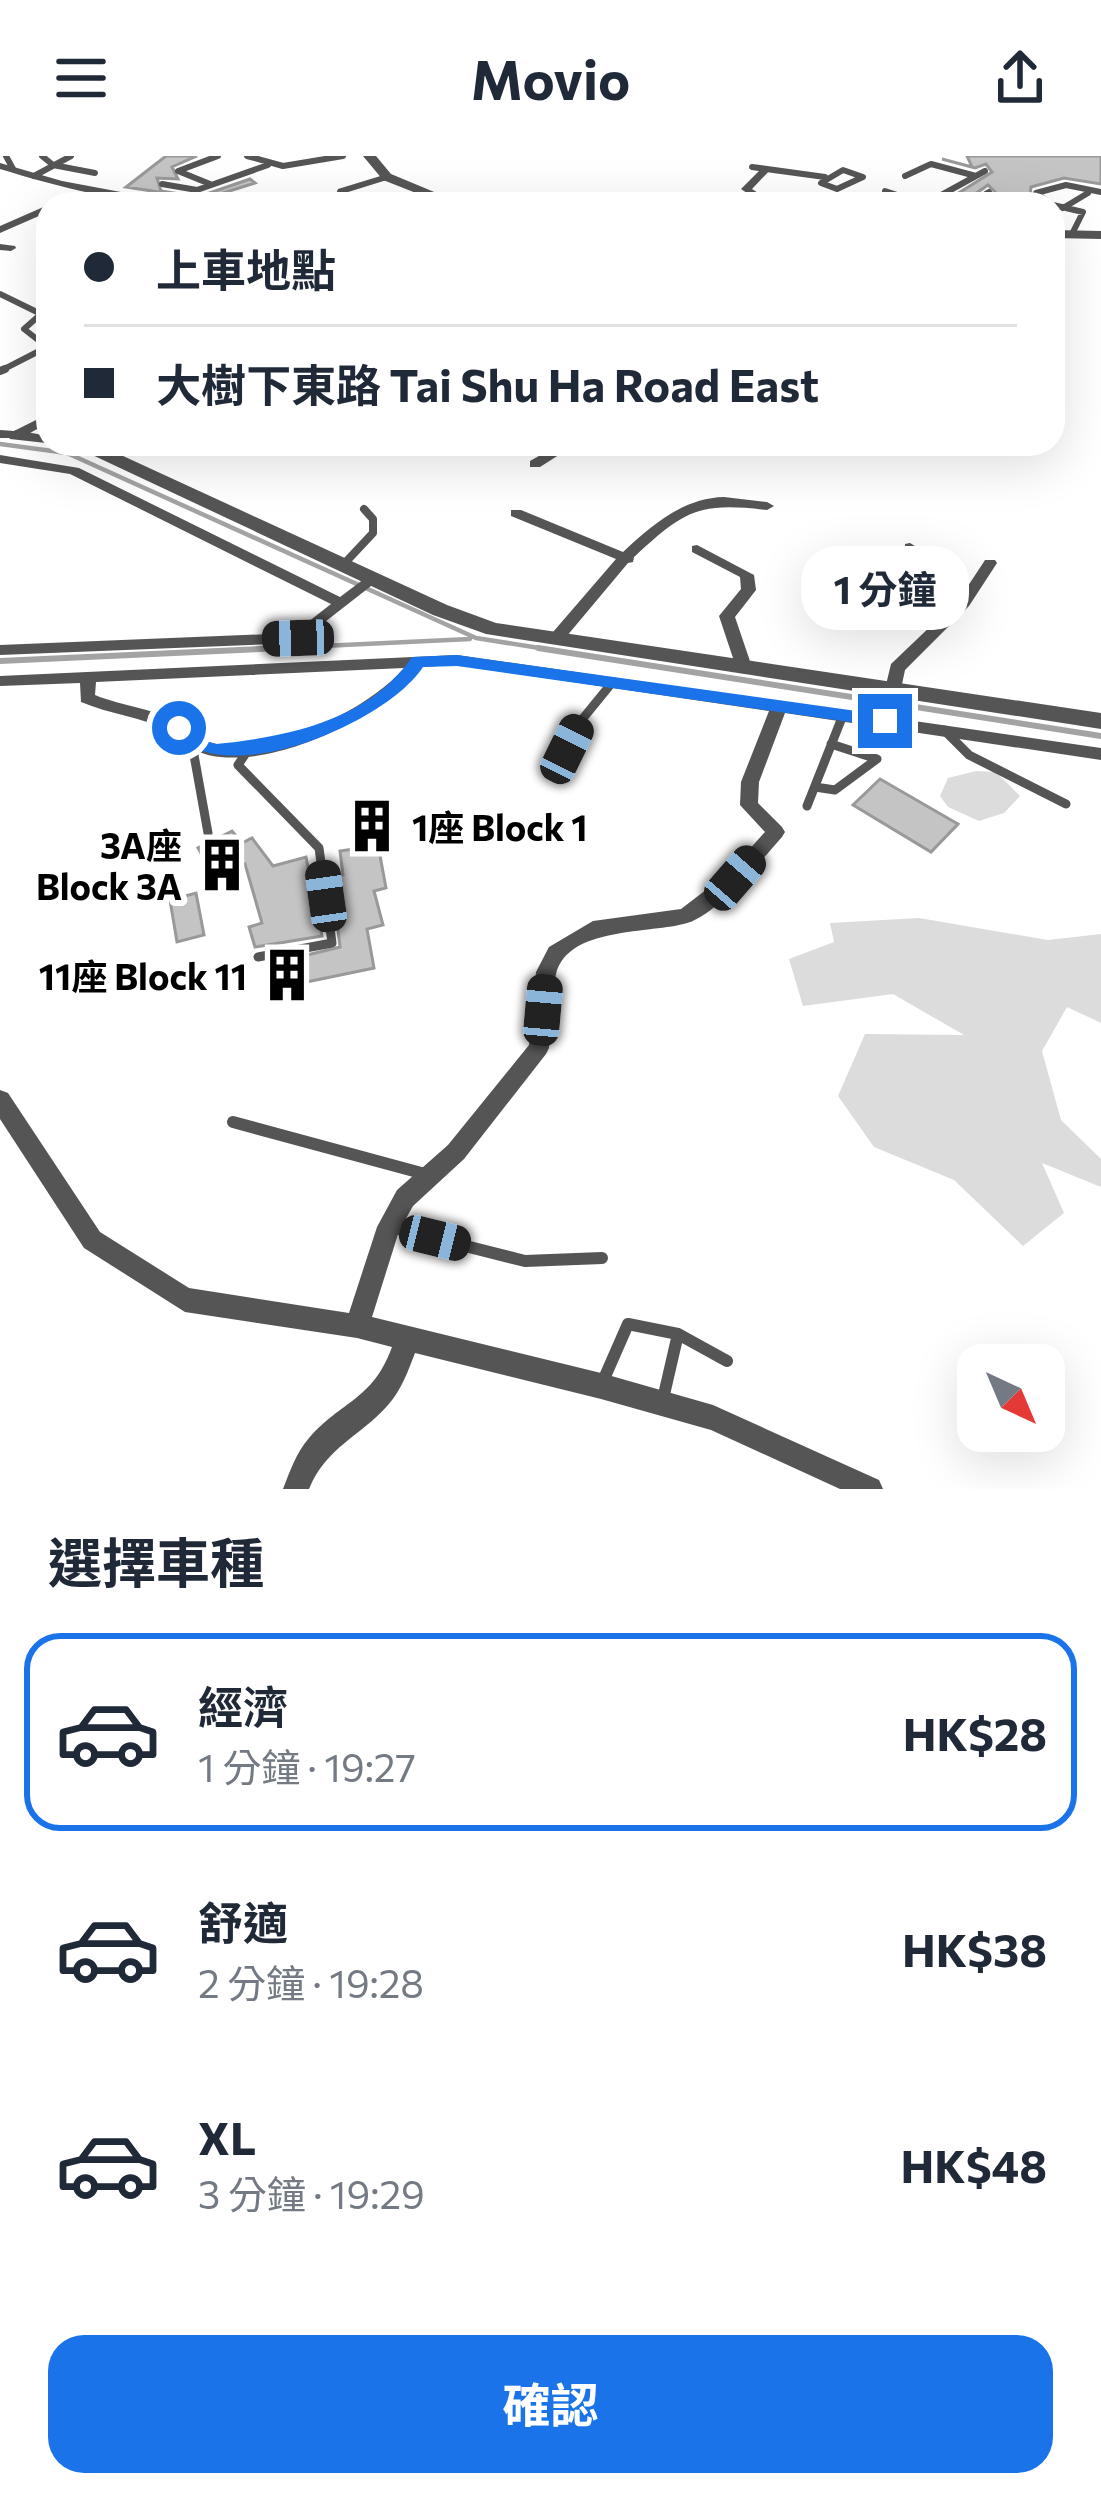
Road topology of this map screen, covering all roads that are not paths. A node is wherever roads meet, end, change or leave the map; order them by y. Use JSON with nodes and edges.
{"nodes":[{"id":1,"x":6,"y":156,"type":"edge"},
{"id":2,"x":42,"y":156,"type":"edge"},
{"id":3,"x":70,"y":156,"type":"edge"},
{"id":4,"x":218,"y":156,"type":"edge"},
{"id":5,"x":343,"y":156,"type":"edge"},
{"id":6,"x":369,"y":156,"type":"edge"},
{"id":7,"x":253,"y":157,"type":"edge"},
{"id":8,"x":53,"y":165,"type":"junction"},
{"id":9,"x":268,"y":165,"type":"junction"},
{"id":10,"x":4,"y":167,"type":"edge"},
{"id":11,"x":752,"y":167,"type":"dead end"},
{"id":12,"x":766,"y":170,"type":"junction"},
{"id":13,"x":985,"y":171,"type":"dead end"},
{"id":14,"x":94,"y":173,"type":"dead end"},
{"id":15,"x":34,"y":176,"type":"junction"},
{"id":16,"x":904,"y":176,"type":"dead end"},
{"id":17,"x":976,"y":176,"type":"junction"},
{"id":18,"x":387,"y":177,"type":"junction"},
{"id":19,"x":825,"y":177,"type":"junction"},
{"id":20,"x":161,"y":184,"type":"dead end"},
{"id":21,"x":213,"y":185,"type":"junction"},
{"id":22,"x":84,"y":188,"type":"junction"},
{"id":23,"x":885,"y":191,"type":"dead end"},
{"id":24,"x":76,"y":192,"type":"edge"},
{"id":25,"x":108,"y":192,"type":"edge"},
{"id":26,"x":341,"y":192,"type":"edge"},
{"id":27,"x":417,"y":192,"type":"edge"},
{"id":28,"x":751,"y":192,"type":"edge"},
{"id":29,"x":888,"y":192,"type":"edge"},
{"id":30,"x":947,"y":192,"type":"edge"},
{"id":31,"x":1038,"y":192,"type":"edge"},
{"id":32,"x":1101,"y":192,"type":"edge"},
{"id":33,"x":1088,"y":193,"type":"dead end"},
{"id":34,"x":1065,"y":207,"type":"edge"},
{"id":35,"x":1065,"y":208,"type":"edge"},
{"id":36,"x":36,"y":214,"type":"edge"},
{"id":37,"x":0,"y":230,"type":"edge"},
{"id":38,"x":1065,"y":234,"type":"edge"},
{"id":39,"x":1072,"y":234,"type":"junction"},
{"id":40,"x":1101,"y":235,"type":"edge"},
{"id":41,"x":0,"y":293,"type":"edge"},
{"id":42,"x":36,"y":311,"type":"edge"},
{"id":43,"x":36,"y":318,"type":"edge"},
{"id":44,"x":36,"y":338,"type":"edge"},
{"id":45,"x":36,"y":352,"type":"edge"},
{"id":46,"x":0,"y":370,"type":"edge"},
{"id":47,"x":108,"y":456,"type":"edge"},
{"id":48,"x":549,"y":456,"type":"edge"},
{"id":49,"x":0,"y":459,"type":"edge"},
{"id":50,"x":536,"y":464,"type":"dead end"},
{"id":51,"x":767,"y":506,"type":"dead end"},
{"id":52,"x":364,"y":509,"type":"dead end"},
{"id":53,"x":516,"y":513,"type":"dead end"},
{"id":54,"x":910,"y":547,"type":"dead end"},
{"id":55,"x":697,"y":549,"type":"dead end"},
{"id":56,"x":628,"y":559,"type":"junction"},
{"id":57,"x":990,"y":563,"type":"dead end"},
{"id":58,"x":343,"y":565,"type":"junction"},
{"id":59,"x":373,"y":579,"type":"junction"},
{"id":60,"x":340,"y":603,"type":"junction"},
{"id":61,"x":964,"y":603,"type":"junction"},
{"id":62,"x":555,"y":639,"type":"junction"},
{"id":63,"x":0,"y":650,"type":"edge"},
{"id":64,"x":298,"y":651,"type":"junction"},
{"id":65,"x":418,"y":661,"type":"junction"},
{"id":66,"x":744,"y":667,"type":"junction"},
{"id":67,"x":88,"y":676,"type":"junction"},
{"id":68,"x":0,"y":681,"type":"edge"},
{"id":69,"x":611,"y":684,"type":"junction"},
{"id":70,"x":893,"y":689,"type":"junction"},
{"id":71,"x":780,"y":705,"type":"junction"},
{"id":72,"x":843,"y":715,"type":"junction"},
{"id":73,"x":1101,"y":721,"type":"edge"},
{"id":74,"x":944,"y":730,"type":"junction"},
{"id":75,"x":192,"y":744,"type":"junction"},
{"id":76,"x":831,"y":744,"type":"junction"},
{"id":77,"x":250,"y":747,"type":"junction"},
{"id":78,"x":1101,"y":754,"type":"edge"},
{"id":79,"x":554,"y":776,"type":"dead end"},
{"id":80,"x":815,"y":787,"type":"junction"},
{"id":81,"x":1066,"y":804,"type":"dead end"},
{"id":82,"x":807,"y":806,"type":"dead end"},
{"id":83,"x":208,"y":833,"type":"dead end"},
{"id":84,"x":258,"y":957,"type":"dead end"},
{"id":85,"x":0,"y":1100,"type":"edge"},
{"id":86,"x":233,"y":1122,"type":"dead end"},
{"id":87,"x":425,"y":1174,"type":"junction"},
{"id":88,"x":389,"y":1227,"type":"junction"},
{"id":89,"x":602,"y":1258,"type":"dead end"},
{"id":90,"x":357,"y":1327,"type":"junction"},
{"id":91,"x":678,"y":1334,"type":"junction"},
{"id":92,"x":406,"y":1342,"type":"junction"},
{"id":93,"x":728,"y":1361,"type":"dead end"},
{"id":94,"x":601,"y":1386,"type":"junction"},
{"id":95,"x":662,"y":1404,"type":"junction"},
{"id":96,"x":296,"y":1489,"type":"edge"},
{"id":97,"x":869,"y":1489,"type":"edge"}],
"edges":[{"from":1,"to":10,"type":"lane"},
{"from":2,"to":8,"type":"lane"},
{"from":3,"to":8,"type":"lane"},
{"from":4,"to":21,"type":"lane"},
{"from":5,"to":9,"type":"lane"},
{"from":6,"to":18,"type":"street"},
{"from":7,"to":9,"type":"lane"},
{"from":8,"to":14,"type":"lane"},
{"from":8,"to":15,"type":"lane"},
{"from":9,"to":21,"type":"lane"},
{"from":10,"to":15,"type":"street"},
{"from":11,"to":12,"type":"lane"},
{"from":12,"to":19,"type":"lane"},
{"from":12,"to":28,"type":"street"},
{"from":13,"to":17,"type":"lane"},
{"from":15,"to":22,"type":"street"},
{"from":16,"to":17,"type":"lane"},
{"from":17,"to":30,"type":"lane"},
{"from":18,"to":26,"type":"street"},
{"from":18,"to":27,"type":"street"},
{"from":19,"to":19,"type":"lane"},
{"from":20,"to":21,"type":"lane"},
{"from":22,"to":24,"type":"street"},
{"from":22,"to":25,"type":"street"},
{"from":23,"to":29,"type":"lane"},
{"from":31,"to":32,"type":"lane"},
{"from":33,"to":34,"type":"lane"},
{"from":35,"to":39,"type":"lane"},
{"from":36,"to":37,"type":"street"},
{"from":38,"to":39,"type":"street"},
{"from":39,"to":40,"type":"street"},
{"from":41,"to":42,"type":"lane"},
{"from":43,"to":44,"type":"lane"},
{"from":45,"to":46,"type":"lane"},
{"from":47,"to":58,"type":"street"},
{"from":48,"to":50,"type":"street"},
{"from":49,"to":60,"type":"street"},
{"from":51,"to":56,"type":"street"},
{"from":52,"to":58,"type":"lane"},
{"from":53,"to":56,"type":"street"},
{"from":54,"to":61,"type":"street"},
{"from":55,"to":66,"type":"street"},
{"from":56,"to":62,"type":"street"},
{"from":57,"to":61,"type":"street"},
{"from":58,"to":59,"type":"street"},
{"from":59,"to":60,"type":"street"},
{"from":59,"to":62,"type":"street"},
{"from":60,"to":64,"type":"street"},
{"from":61,"to":70,"type":"street"},
{"from":62,"to":66,"type":"street"},
{"from":63,"to":64,"type":"street"},
{"from":64,"to":65,"type":"street"},
{"from":64,"to":67,"type":"street"},
{"from":65,"to":69,"type":"street"},
{"from":65,"to":77,"type":"street"},
{"from":66,"to":70,"type":"street"},
{"from":67,"to":68,"type":"street"},
{"from":67,"to":75,"type":"street"},
{"from":69,"to":71,"type":"street"},
{"from":69,"to":79,"type":"lane"},
{"from":70,"to":73,"type":"street"},
{"from":71,"to":72,"type":"street"},
{"from":71,"to":87,"type":"street"},
{"from":72,"to":74,"type":"street"},
{"from":72,"to":76,"type":"lane"},
{"from":74,"to":78,"type":"street"},
{"from":74,"to":81,"type":"lane"},
{"from":75,"to":77,"type":"street"},
{"from":75,"to":83,"type":"lane"},
{"from":76,"to":80,"type":"lane"},
{"from":76,"to":80,"type":"lane"},
{"from":77,"to":84,"type":"lane"},
{"from":80,"to":82,"type":"lane"},
{"from":85,"to":90,"type":"street"},
{"from":86,"to":87,"type":"lane"},
{"from":87,"to":88,"type":"street"},
{"from":88,"to":89,"type":"lane"},
{"from":88,"to":90,"type":"street"},
{"from":90,"to":92,"type":"street"},
{"from":91,"to":93,"type":"lane"},
{"from":91,"to":94,"type":"lane"},
{"from":91,"to":95,"type":"lane"},
{"from":92,"to":94,"type":"street"},
{"from":92,"to":96,"type":"street"},
{"from":94,"to":95,"type":"street"},
{"from":95,"to":97,"type":"street"}]}
